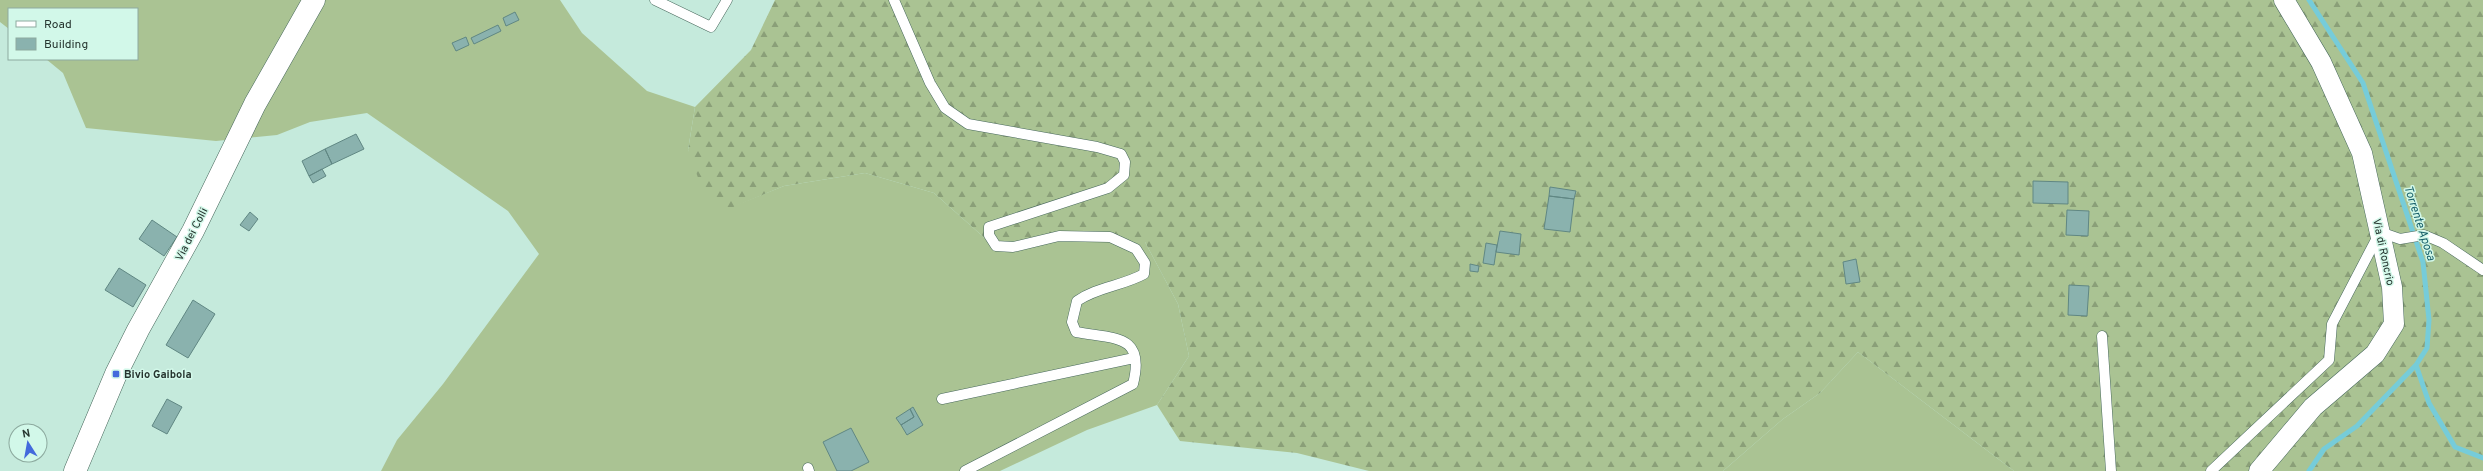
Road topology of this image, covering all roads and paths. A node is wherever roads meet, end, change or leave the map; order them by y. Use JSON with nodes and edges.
{"nodes":[{"id":1,"x":314,"y":0,"type":"edge"},
{"id":2,"x":655,"y":0,"type":"edge"},
{"id":3,"x":727,"y":0,"type":"edge"},
{"id":4,"x":894,"y":0,"type":"edge"},
{"id":5,"x":2284,"y":0,"type":"edge"},
{"id":6,"x":2380,"y":232,"type":"junction"},
{"id":7,"x":2483,"y":270,"type":"edge"},
{"id":8,"x":2102,"y":336,"type":"dead end"},
{"id":9,"x":1134,"y":358,"type":"junction"},
{"id":10,"x":942,"y":399,"type":"dead end"},
{"id":11,"x":75,"y":471,"type":"edge"},
{"id":12,"x":965,"y":471,"type":"edge"},
{"id":13,"x":2111,"y":471,"type":"edge"},
{"id":14,"x":2211,"y":471,"type":"edge"},
{"id":15,"x":2259,"y":471,"type":"edge"}],
"edges":[{"from":1,"to":11,"type":"main road","name":"Via dei Colli"},
{"from":2,"to":3,"type":"lane"},
{"from":4,"to":9,"type":"lane"},
{"from":5,"to":6,"type":"street","name":"Via di Roncrio"},
{"from":6,"to":7,"type":"lane"},
{"from":6,"to":14,"type":"lane"},
{"from":6,"to":15,"type":"street","name":"Via di Roncrio"},
{"from":8,"to":13,"type":"lane"},
{"from":9,"to":10,"type":"lane"},
{"from":9,"to":12,"type":"lane"}]}
